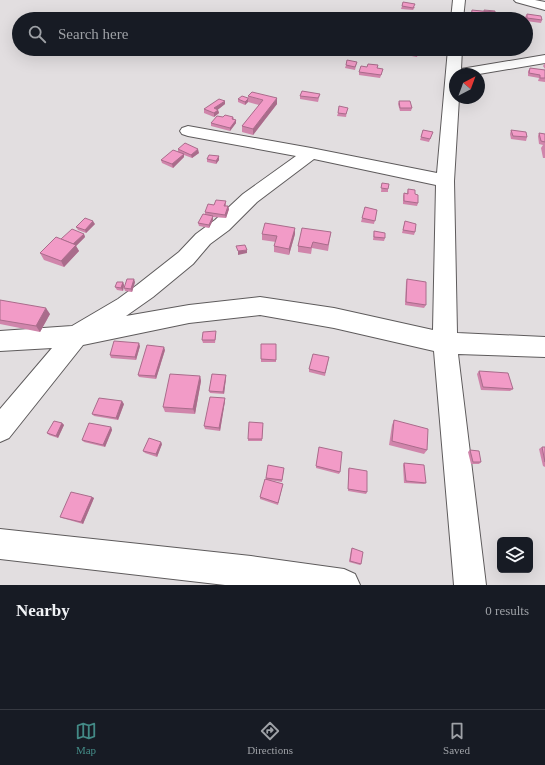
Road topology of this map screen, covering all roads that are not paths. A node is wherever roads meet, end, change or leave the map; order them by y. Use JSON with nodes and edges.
{"nodes":[{"id":1,"x":459,"y":0,"type":"edge"},
{"id":2,"x":520,"y":0,"type":"edge"},
{"id":3,"x":545,"y":6,"type":"edge"},
{"id":4,"x":458,"y":12,"type":"edge"},
{"id":5,"x":454,"y":56,"type":"edge"},
{"id":6,"x":545,"y":59,"type":"edge"},
{"id":7,"x":453,"y":68,"type":"edge"},
{"id":8,"x":485,"y":69,"type":"edge"},
{"id":9,"x":451,"y":104,"type":"edge"},
{"id":10,"x":188,"y":130,"type":"dead end"},
{"id":11,"x":311,"y":153,"type":"junction"},
{"id":12,"x":445,"y":181,"type":"junction"},
{"id":13,"x":76,"y":336,"type":"junction"},
{"id":14,"x":0,"y":341,"type":"edge"},
{"id":15,"x":445,"y":343,"type":"junction"},
{"id":16,"x":545,"y":347,"type":"edge"},
{"id":17,"x":0,"y":430,"type":"edge"},
{"id":18,"x":0,"y":544,"type":"edge"},
{"id":19,"x":344,"y":585,"type":"edge"},
{"id":20,"x":470,"y":585,"type":"edge"}],
"edges":[{"from":1,"to":4,"type":"street"},
{"from":2,"to":3,"type":"street"},
{"from":5,"to":7,"type":"street"},
{"from":6,"to":8,"type":"street"},
{"from":9,"to":12,"type":"street"},
{"from":10,"to":11,"type":"street"},
{"from":11,"to":12,"type":"street"},
{"from":11,"to":13,"type":"street"},
{"from":12,"to":15,"type":"street"},
{"from":13,"to":14,"type":"street"},
{"from":13,"to":15,"type":"street"},
{"from":13,"to":17,"type":"street"},
{"from":15,"to":16,"type":"street"},
{"from":15,"to":20,"type":"street"},
{"from":18,"to":19,"type":"street"}]}
